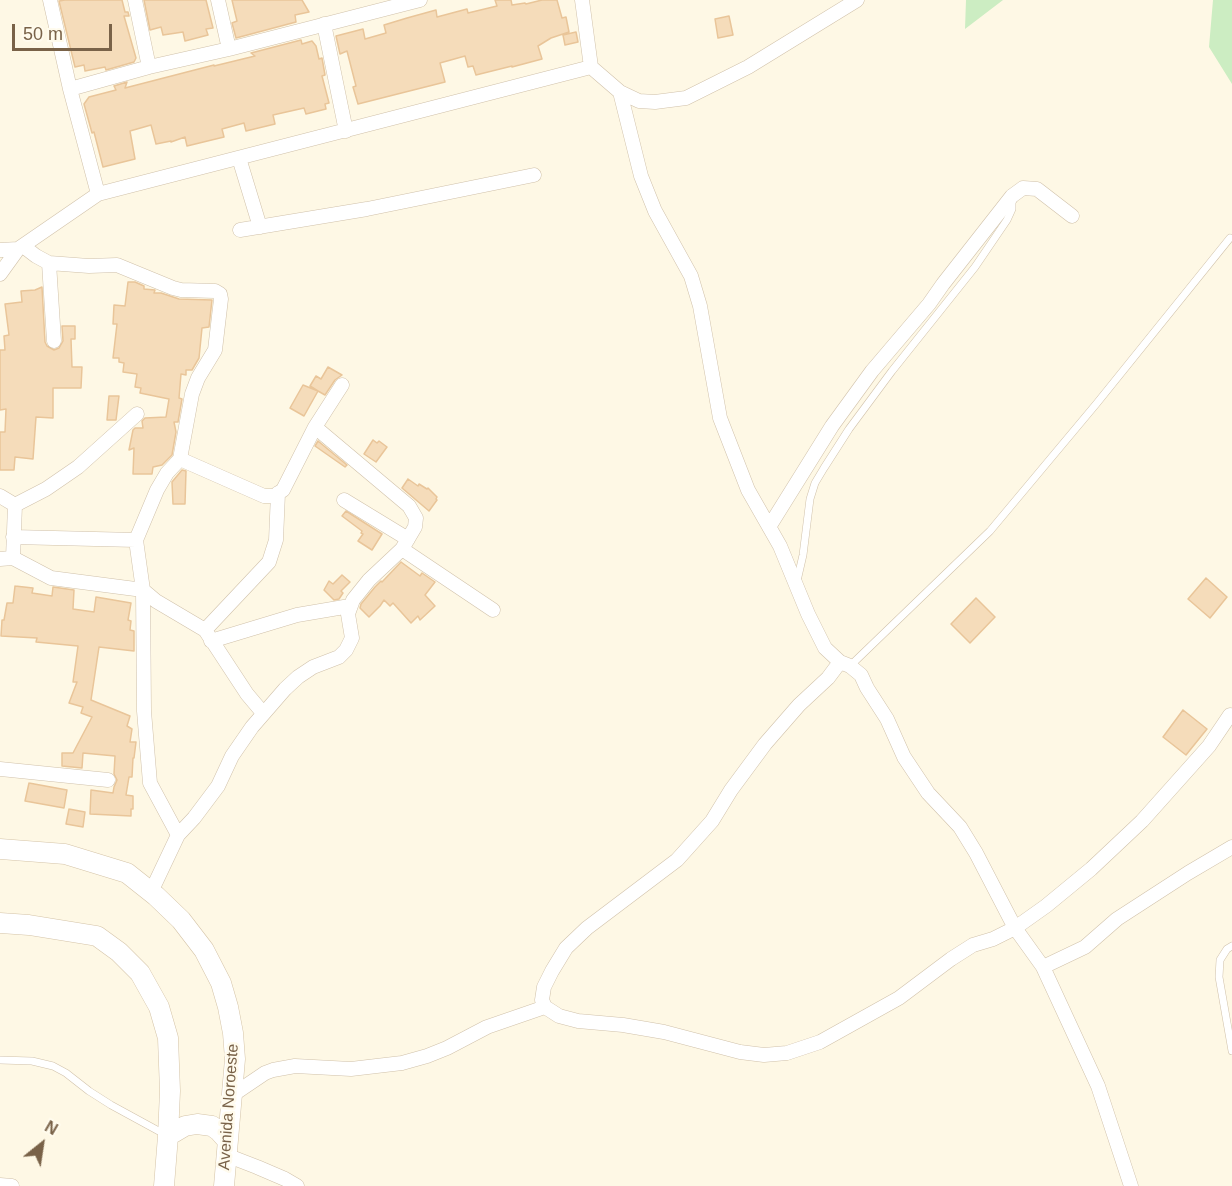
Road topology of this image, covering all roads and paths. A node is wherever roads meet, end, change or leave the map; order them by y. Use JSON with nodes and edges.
{"nodes":[{"id":1,"x":50,"y":0,"type":"edge"},
{"id":2,"x":135,"y":0,"type":"edge"},
{"id":3,"x":218,"y":0,"type":"edge"},
{"id":4,"x":420,"y":0,"type":"edge"},
{"id":5,"x":582,"y":0,"type":"edge"},
{"id":6,"x":856,"y":0,"type":"edge"},
{"id":7,"x":324,"y":24,"type":"junction"},
{"id":8,"x":229,"y":49,"type":"junction"},
{"id":9,"x":149,"y":67,"type":"junction"},
{"id":10,"x":591,"y":68,"type":"junction"},
{"id":11,"x":70,"y":89,"type":"junction"},
{"id":12,"x":620,"y":92,"type":"junction"},
{"id":13,"x":346,"y":131,"type":"junction"},
{"id":14,"x":239,"y":158,"type":"junction"},
{"id":15,"x":534,"y":175,"type":"dead end"},
{"id":16,"x":98,"y":194,"type":"junction"},
{"id":17,"x":1012,"y":196,"type":"junction"},
{"id":18,"x":1072,"y":216,"type":"dead end"},
{"id":19,"x":260,"y":227,"type":"junction"},
{"id":20,"x":240,"y":230,"type":"dead end"},
{"id":21,"x":1230,"y":238,"type":"dead end"},
{"id":22,"x":21,"y":248,"type":"junction"},
{"id":23,"x":0,"y":250,"type":"edge"},
{"id":24,"x":49,"y":263,"type":"junction"},
{"id":25,"x":0,"y":274,"type":"edge"},
{"id":26,"x":54,"y":341,"type":"dead end"},
{"id":27,"x":342,"y":385,"type":"dead end"},
{"id":28,"x":137,"y":414,"type":"dead end"},
{"id":29,"x":315,"y":427,"type":"junction"},
{"id":30,"x":180,"y":459,"type":"junction"},
{"id":31,"x":278,"y":493,"type":"junction"},
{"id":32,"x":0,"y":496,"type":"edge"},
{"id":33,"x":344,"y":500,"type":"dead end"},
{"id":34,"x":15,"y":505,"type":"junction"},
{"id":35,"x":769,"y":527,"type":"junction"},
{"id":36,"x":14,"y":537,"type":"junction"},
{"id":37,"x":136,"y":540,"type":"junction"},
{"id":38,"x":405,"y":544,"type":"junction"},
{"id":39,"x":6,"y":558,"type":"edge"},
{"id":40,"x":796,"y":583,"type":"junction"},
{"id":41,"x":143,"y":590,"type":"junction"},
{"id":42,"x":350,"y":606,"type":"junction"},
{"id":43,"x":493,"y":610,"type":"dead end"},
{"id":44,"x":208,"y":635,"type":"junction"},
{"id":45,"x":845,"y":664,"type":"junction"},
{"id":46,"x":263,"y":713,"type":"junction"},
{"id":47,"x":1230,"y":715,"type":"dead end"},
{"id":48,"x":0,"y":769,"type":"edge"},
{"id":49,"x":108,"y":780,"type":"dead end"},
{"id":50,"x":178,"y":835,"type":"junction"},
{"id":51,"x":1232,"y":847,"type":"edge"},
{"id":52,"x":0,"y":849,"type":"edge"},
{"id":53,"x":151,"y":892,"type":"junction"},
{"id":54,"x":0,"y":923,"type":"edge"},
{"id":55,"x":1015,"y":928,"type":"junction"},
{"id":56,"x":1232,"y":946,"type":"edge"},
{"id":57,"x":1043,"y":967,"type":"junction"},
{"id":58,"x":545,"y":1007,"type":"junction"},
{"id":59,"x":1232,"y":1051,"type":"edge"},
{"id":60,"x":0,"y":1060,"type":"edge"},
{"id":61,"x":231,"y":1096,"type":"junction"},
{"id":62,"x":168,"y":1136,"type":"junction"},
{"id":63,"x":226,"y":1148,"type":"junction"},
{"id":64,"x":0,"y":1185,"type":"edge"},
{"id":65,"x":12,"y":1186,"type":"edge"},
{"id":66,"x":164,"y":1186,"type":"edge"},
{"id":67,"x":224,"y":1186,"type":"edge"},
{"id":68,"x":297,"y":1186,"type":"edge"},
{"id":69,"x":1131,"y":1186,"type":"edge"}],
"edges":[{"from":1,"to":11,"type":"street"},
{"from":2,"to":9,"type":"street"},
{"from":3,"to":8,"type":"street"},
{"from":4,"to":7,"type":"street"},
{"from":5,"to":10,"type":"street"},
{"from":6,"to":12,"type":"street"},
{"from":7,"to":8,"type":"street"},
{"from":7,"to":13,"type":"street"},
{"from":8,"to":9,"type":"street"},
{"from":9,"to":11,"type":"street"},
{"from":10,"to":12,"type":"street"},
{"from":10,"to":13,"type":"street"},
{"from":11,"to":16,"type":"street"},
{"from":12,"to":35,"type":"street"},
{"from":13,"to":14,"type":"street"},
{"from":14,"to":16,"type":"street"},
{"from":14,"to":19,"type":"street"},
{"from":15,"to":19,"type":"street"},
{"from":16,"to":22,"type":"street"},
{"from":17,"to":18,"type":"street"},
{"from":17,"to":35,"type":"street"},
{"from":17,"to":40,"type":"lane"},
{"from":19,"to":20,"type":"street"},
{"from":21,"to":45,"type":"lane"},
{"from":22,"to":23,"type":"street"},
{"from":22,"to":24,"type":"street"},
{"from":22,"to":25,"type":"street"},
{"from":24,"to":26,"type":"street"},
{"from":24,"to":30,"type":"street"},
{"from":27,"to":29,"type":"street"},
{"from":28,"to":34,"type":"street"},
{"from":29,"to":31,"type":"street"},
{"from":29,"to":38,"type":"street"},
{"from":30,"to":31,"type":"street"},
{"from":30,"to":37,"type":"street"},
{"from":31,"to":44,"type":"street"},
{"from":32,"to":34,"type":"street"},
{"from":33,"to":38,"type":"street"},
{"from":34,"to":36,"type":"street"},
{"from":35,"to":40,"type":"street"},
{"from":36,"to":37,"type":"street"},
{"from":36,"to":39,"type":"street"},
{"from":37,"to":41,"type":"street"},
{"from":38,"to":42,"type":"street"},
{"from":38,"to":43,"type":"street"},
{"from":39,"to":41,"type":"street"},
{"from":40,"to":45,"type":"street"},
{"from":41,"to":44,"type":"street"},
{"from":41,"to":50,"type":"street"},
{"from":42,"to":44,"type":"street"},
{"from":42,"to":46,"type":"street"},
{"from":44,"to":46,"type":"street"},
{"from":45,"to":55,"type":"street"},
{"from":45,"to":58,"type":"street"},
{"from":46,"to":50,"type":"street"},
{"from":47,"to":55,"type":"street"},
{"from":48,"to":49,"type":"street"},
{"from":50,"to":53,"type":"street"},
{"from":51,"to":57,"type":"street"},
{"from":52,"to":53,"type":"street","name":"Avenida Noroeste"},
{"from":53,"to":61,"type":"street","name":"Avenida Noroeste"},
{"from":54,"to":62,"type":"street"},
{"from":55,"to":57,"type":"street"},
{"from":55,"to":58,"type":"street"},
{"from":56,"to":59,"type":"lane"},
{"from":57,"to":69,"type":"street"},
{"from":58,"to":61,"type":"street"},
{"from":60,"to":62,"type":"lane"},
{"from":61,"to":63,"type":"street","name":"Avenida Noroeste"},
{"from":62,"to":63,"type":"street"},
{"from":62,"to":66,"type":"street"},
{"from":63,"to":67,"type":"street","name":"Avenida Noroeste"},
{"from":63,"to":68,"type":"street"},
{"from":64,"to":65,"type":"street"}]}
